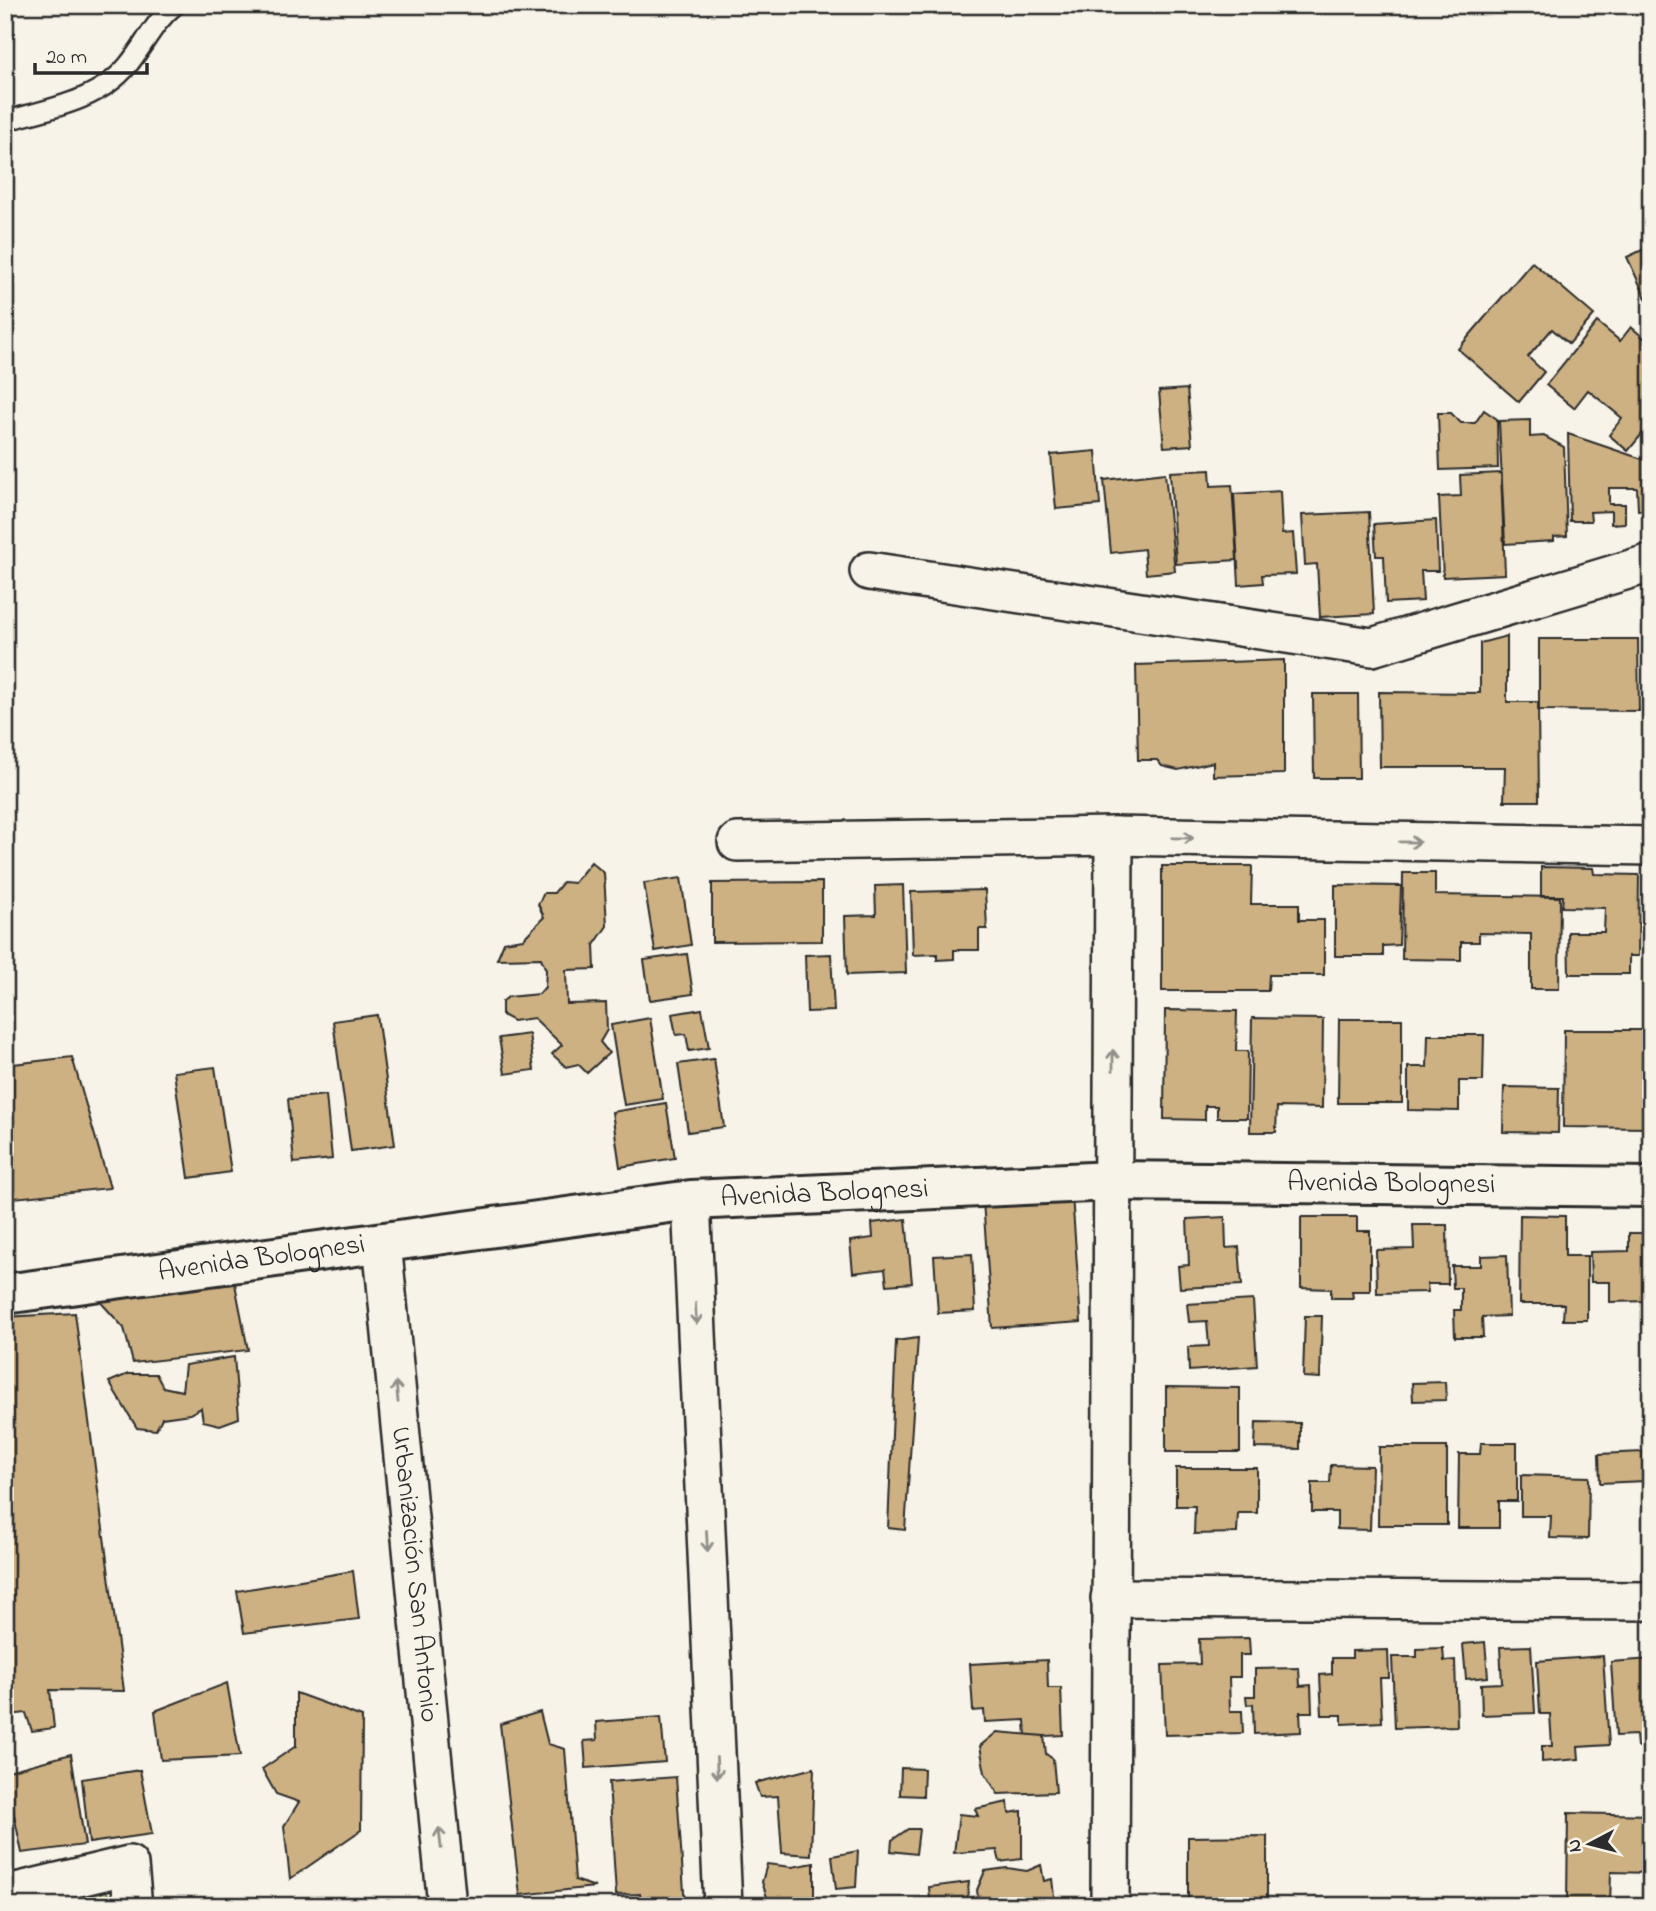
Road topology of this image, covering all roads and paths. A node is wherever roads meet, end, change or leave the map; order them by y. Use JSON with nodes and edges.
{"nodes":[{"id":1,"x":175,"y":5,"type":"edge"},
{"id":2,"x":5,"y":121,"type":"edge"},
{"id":3,"x":1651,"y":563,"type":"edge"},
{"id":4,"x":869,"y":571,"type":"dead end"},
{"id":5,"x":1114,"y":836,"type":"junction"},
{"id":6,"x":737,"y":842,"type":"dead end"},
{"id":7,"x":1651,"y":846,"type":"edge"},
{"id":8,"x":1112,"y":1181,"type":"junction"},
{"id":9,"x":1651,"y":1187,"type":"edge"},
{"id":10,"x":691,"y":1200,"type":"junction"},
{"id":11,"x":382,"y":1242,"type":"junction"},
{"id":12,"x":5,"y":1294,"type":"edge"},
{"id":13,"x":1111,"y":1598,"type":"junction"},
{"id":14,"x":1651,"y":1601,"type":"edge"},
{"id":15,"x":10,"y":1889,"type":"edge"},
{"id":16,"x":133,"y":1906,"type":"edge"},
{"id":17,"x":447,"y":1906,"type":"edge"},
{"id":18,"x":723,"y":1906,"type":"edge"},
{"id":19,"x":1110,"y":1906,"type":"edge"}],
"edges":[{"from":1,"to":2,"type":"lane"},
{"from":3,"to":4,"type":"street"},
{"from":5,"to":6,"type":"street"},
{"from":5,"to":7,"type":"street","one_way":true},
{"from":8,"to":5,"type":"street","one_way":true},
{"from":8,"to":9,"type":"main road","name":"Avenida Bolognesi"},
{"from":8,"to":10,"type":"main road","name":"Avenida Bolognesi"},
{"from":8,"to":13,"type":"street"},
{"from":10,"to":11,"type":"main road","name":"Avenida Bolognesi"},
{"from":10,"to":18,"type":"street","one_way":true},
{"from":11,"to":12,"type":"main road","name":"Avenida Bolognesi"},
{"from":17,"to":11,"type":"street","name":"Urbanización San Antonio","one_way":true},
{"from":13,"to":14,"type":"street"},
{"from":13,"to":19,"type":"street"},
{"from":15,"to":16,"type":"street"}]}
